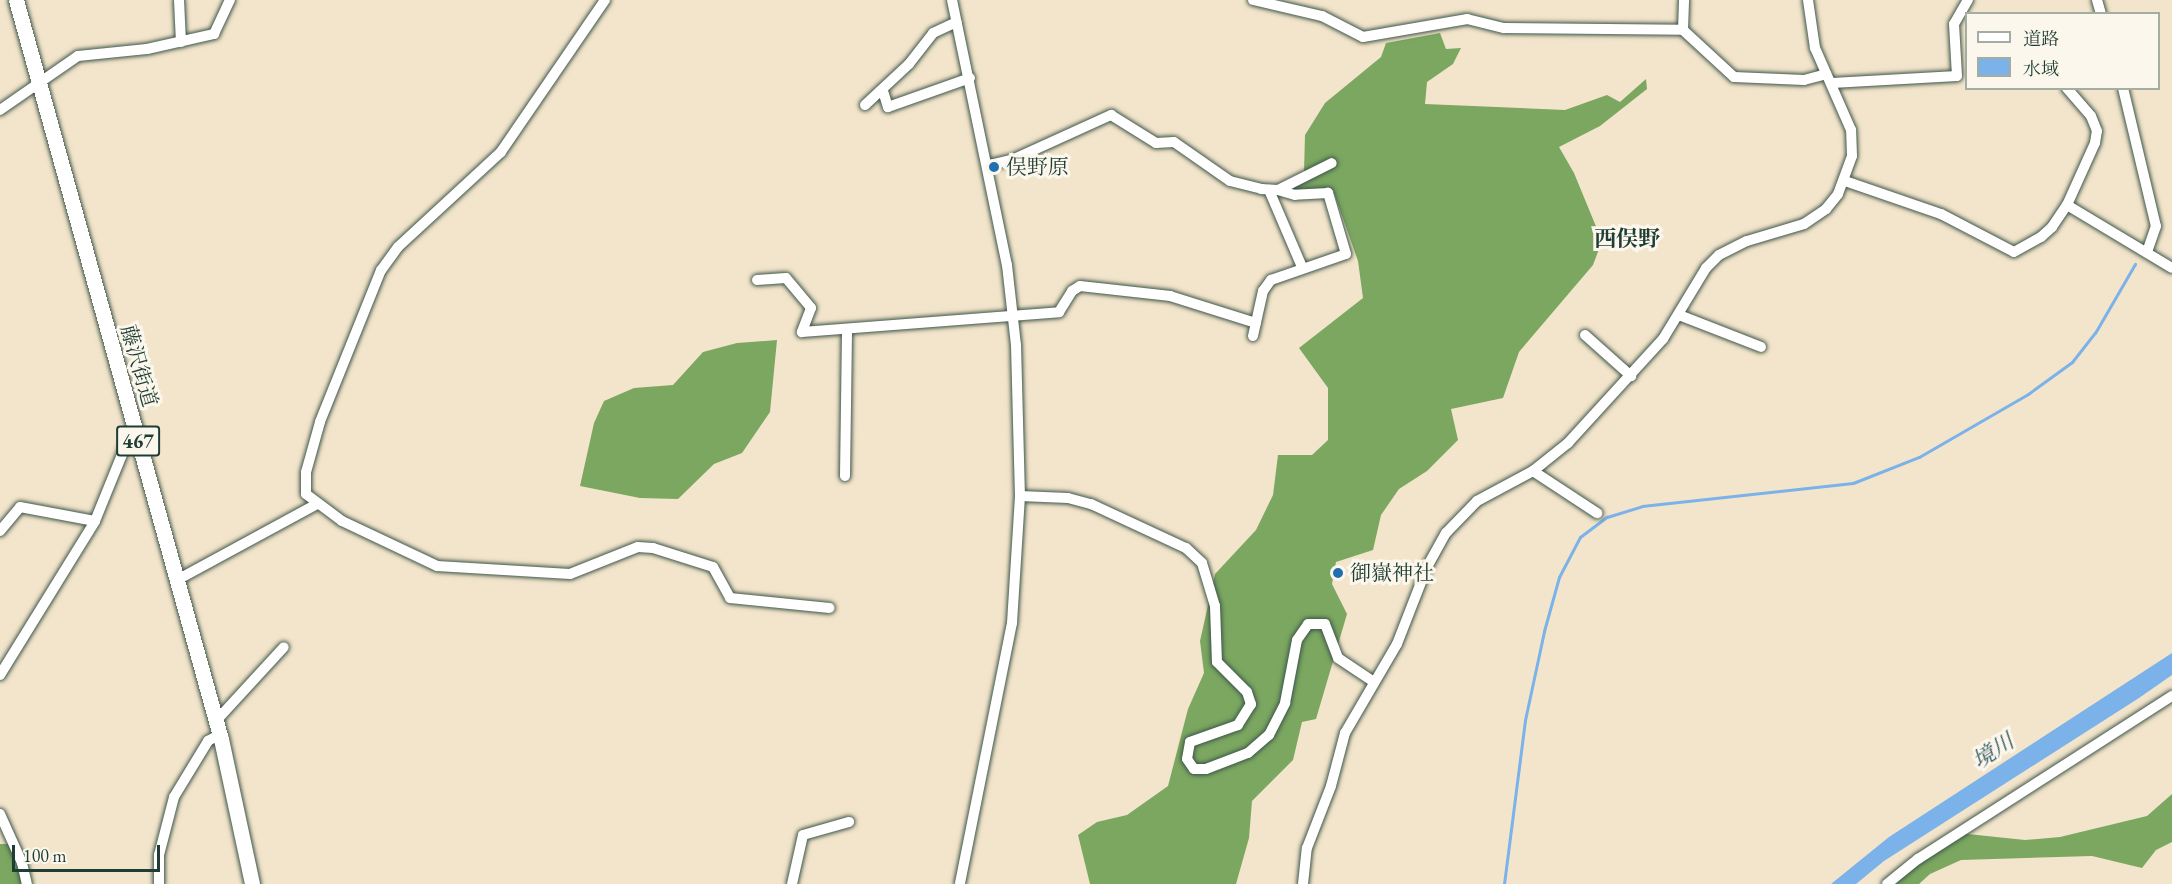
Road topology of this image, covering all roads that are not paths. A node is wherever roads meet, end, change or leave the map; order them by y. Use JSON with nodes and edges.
{"nodes":[{"id":1,"x":16,"y":0,"type":"edge"},
{"id":2,"x":179,"y":0,"type":"edge"},
{"id":3,"x":230,"y":0,"type":"edge"},
{"id":4,"x":604,"y":0,"type":"edge"},
{"id":5,"x":951,"y":0,"type":"edge"},
{"id":6,"x":1253,"y":0,"type":"edge"},
{"id":7,"x":1684,"y":0,"type":"edge"},
{"id":8,"x":1808,"y":0,"type":"edge"},
{"id":9,"x":1968,"y":0,"type":"edge"},
{"id":10,"x":957,"y":22,"type":"junction"},
{"id":11,"x":1683,"y":30,"type":"junction"},
{"id":12,"x":181,"y":42,"type":"junction"},
{"id":13,"x":1962,"y":77,"type":"edge"},
{"id":14,"x":970,"y":78,"type":"junction"},
{"id":15,"x":1829,"y":79,"type":"junction"},
{"id":16,"x":39,"y":83,"type":"junction"},
{"id":17,"x":2069,"y":90,"type":"edge"},
{"id":18,"x":2123,"y":90,"type":"edge"},
{"id":19,"x":883,"y":91,"type":"junction"},
{"id":20,"x":865,"y":105,"type":"dead end"},
{"id":21,"x":0,"y":110,"type":"edge"},
{"id":22,"x":1332,"y":163,"type":"dead end"},
{"id":23,"x":989,"y":165,"type":"junction"},
{"id":24,"x":1845,"y":181,"type":"junction"},
{"id":25,"x":1274,"y":190,"type":"junction"},
{"id":26,"x":2067,"y":205,"type":"junction"},
{"id":27,"x":2147,"y":252,"type":"junction"},
{"id":28,"x":1302,"y":267,"type":"junction"},
{"id":29,"x":2172,"y":268,"type":"edge"},
{"id":30,"x":757,"y":280,"type":"dead end"},
{"id":31,"x":1679,"y":315,"type":"junction"},
{"id":32,"x":1014,"y":318,"type":"junction"},
{"id":33,"x":1256,"y":323,"type":"junction"},
{"id":34,"x":847,"y":329,"type":"junction"},
{"id":35,"x":1585,"y":335,"type":"dead end"},
{"id":36,"x":1254,"y":336,"type":"dead end"},
{"id":37,"x":1761,"y":347,"type":"dead end"},
{"id":38,"x":1630,"y":375,"type":"junction"},
{"id":39,"x":134,"y":424,"type":"junction"},
{"id":40,"x":1533,"y":471,"type":"junction"},
{"id":41,"x":845,"y":476,"type":"dead end"},
{"id":42,"x":1020,"y":496,"type":"junction"},
{"id":43,"x":317,"y":504,"type":"junction"},
{"id":44,"x":1597,"y":513,"type":"dead end"},
{"id":45,"x":95,"y":521,"type":"junction"},
{"id":46,"x":0,"y":531,"type":"edge"},
{"id":47,"x":177,"y":580,"type":"junction"},
{"id":48,"x":830,"y":608,"type":"dead end"},
{"id":49,"x":284,"y":647,"type":"dead end"},
{"id":50,"x":0,"y":675,"type":"edge"},
{"id":51,"x":1374,"y":681,"type":"junction"},
{"id":52,"x":2172,"y":696,"type":"edge"},
{"id":53,"x":218,"y":728,"type":"junction"},
{"id":54,"x":0,"y":814,"type":"edge"},
{"id":55,"x":849,"y":822,"type":"dead end"},
{"id":56,"x":27,"y":884,"type":"edge"},
{"id":57,"x":159,"y":884,"type":"edge"},
{"id":58,"x":252,"y":884,"type":"edge"},
{"id":59,"x":792,"y":884,"type":"edge"},
{"id":60,"x":960,"y":884,"type":"edge"},
{"id":61,"x":1303,"y":884,"type":"edge"},
{"id":62,"x":1887,"y":884,"type":"edge"}],
"edges":[{"from":1,"to":16,"type":"highway","name":"藤沢街道","number":"467"},
{"from":2,"to":12,"type":"street"},
{"from":3,"to":12,"type":"street"},
{"from":4,"to":43,"type":"street"},
{"from":5,"to":10,"type":"street"},
{"from":6,"to":11,"type":"street"},
{"from":7,"to":11,"type":"street"},
{"from":8,"to":15,"type":"street"},
{"from":9,"to":13,"type":"street"},
{"from":10,"to":14,"type":"street"},
{"from":10,"to":19,"type":"street"},
{"from":11,"to":15,"type":"street"},
{"from":12,"to":16,"type":"street"},
{"from":13,"to":15,"type":"street"},
{"from":14,"to":19,"type":"street"},
{"from":14,"to":23,"type":"street"},
{"from":15,"to":24,"type":"street"},
{"from":16,"to":21,"type":"street"},
{"from":16,"to":39,"type":"highway","name":"藤沢街道","number":"467"},
{"from":17,"to":26,"type":"street"},
{"from":18,"to":27,"type":"street"},
{"from":19,"to":20,"type":"street"},
{"from":22,"to":25,"type":"street"},
{"from":23,"to":25,"type":"street"},
{"from":23,"to":32,"type":"street"},
{"from":24,"to":26,"type":"street"},
{"from":24,"to":31,"type":"street"},
{"from":25,"to":28,"type":"street"},
{"from":25,"to":28,"type":"street"},
{"from":26,"to":27,"type":"street"},
{"from":27,"to":29,"type":"street"},
{"from":28,"to":33,"type":"street"},
{"from":30,"to":34,"type":"street"},
{"from":31,"to":37,"type":"street"},
{"from":31,"to":38,"type":"street"},
{"from":32,"to":33,"type":"street"},
{"from":32,"to":34,"type":"street"},
{"from":32,"to":42,"type":"street"},
{"from":33,"to":36,"type":"street"},
{"from":34,"to":41,"type":"street"},
{"from":35,"to":38,"type":"street"},
{"from":38,"to":40,"type":"street"},
{"from":39,"to":45,"type":"street"},
{"from":39,"to":47,"type":"highway","name":"藤沢街道","number":"467"},
{"from":40,"to":44,"type":"street"},
{"from":40,"to":51,"type":"street"},
{"from":42,"to":51,"type":"street"},
{"from":42,"to":60,"type":"street"},
{"from":43,"to":47,"type":"street"},
{"from":43,"to":48,"type":"street"},
{"from":45,"to":46,"type":"street"},
{"from":45,"to":50,"type":"street"},
{"from":47,"to":53,"type":"highway","name":"藤沢街道","number":"467"},
{"from":49,"to":53,"type":"street"},
{"from":51,"to":61,"type":"street"},
{"from":52,"to":62,"type":"street"},
{"from":53,"to":57,"type":"street"},
{"from":53,"to":58,"type":"highway","name":"藤沢街道","number":"467"},
{"from":54,"to":56,"type":"street"},
{"from":55,"to":59,"type":"street"}]}
